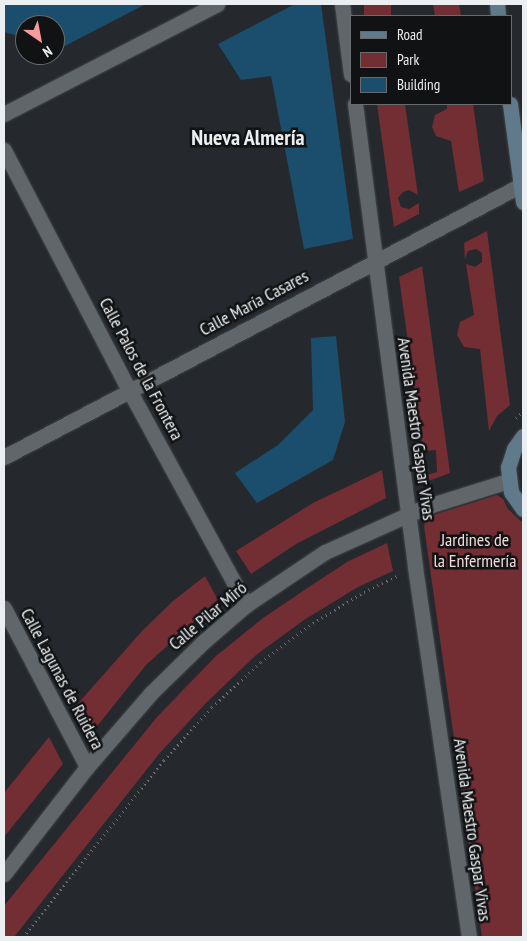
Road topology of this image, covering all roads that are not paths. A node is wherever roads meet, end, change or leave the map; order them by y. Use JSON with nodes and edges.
{"nodes":[{"id":1,"x":217,"y":4,"type":"edge"},
{"id":2,"x":342,"y":4,"type":"edge"},
{"id":3,"x":350,"y":66,"type":"edge"},
{"id":4,"x":355,"y":105,"type":"edge"},
{"id":5,"x":510,"y":105,"type":"edge"},
{"id":6,"x":4,"y":114,"type":"edge"},
{"id":7,"x":4,"y":150,"type":"edge"},
{"id":8,"x":522,"y":185,"type":"edge"},
{"id":9,"x":523,"y":202,"type":"edge"},
{"id":10,"x":375,"y":261,"type":"junction"},
{"id":11,"x":129,"y":390,"type":"junction"},
{"id":12,"x":523,"y":436,"type":"edge"},
{"id":13,"x":4,"y":457,"type":"edge"},
{"id":14,"x":508,"y":482,"type":"junction"},
{"id":15,"x":523,"y":509,"type":"edge"},
{"id":16,"x":409,"y":514,"type":"junction"},
{"id":17,"x":246,"y":605,"type":"junction"},
{"id":18,"x":4,"y":608,"type":"edge"},
{"id":19,"x":87,"y":768,"type":"junction"},
{"id":20,"x":4,"y":874,"type":"edge"},
{"id":21,"x":468,"y":937,"type":"edge"}],
"edges":[{"from":1,"to":6,"type":"street"},
{"from":2,"to":3,"type":"street"},
{"from":4,"to":10,"type":"street","name":"Avenida Maestro Gaspar Vivas"},
{"from":5,"to":8,"type":"main road"},
{"from":7,"to":11,"type":"street","name":"Calle Palos de la Frontera"},
{"from":8,"to":9,"type":"main road"},
{"from":8,"to":10,"type":"street","name":"Calle María Casares"},
{"from":10,"to":11,"type":"street","name":"Calle María Casares"},
{"from":10,"to":16,"type":"street","name":"Avenida Maestro Gaspar Vivas"},
{"from":11,"to":13,"type":"street","name":"Calle María Casares"},
{"from":11,"to":17,"type":"street","name":"Calle Palos de la Frontera"},
{"from":12,"to":14,"type":"main road"},
{"from":14,"to":15,"type":"main road"},
{"from":14,"to":16,"type":"street","name":"Calle Pilar Miró"},
{"from":16,"to":17,"type":"street","name":"Calle Pilar Miró"},
{"from":16,"to":21,"type":"street","name":"Avenida Maestro Gaspar Vivas"},
{"from":17,"to":19,"type":"street","name":"Calle Pilar Miró"},
{"from":18,"to":19,"type":"street","name":"Calle Lagunas de Ruidera"},
{"from":19,"to":20,"type":"street","name":"Calle Pilar Miró"}]}
